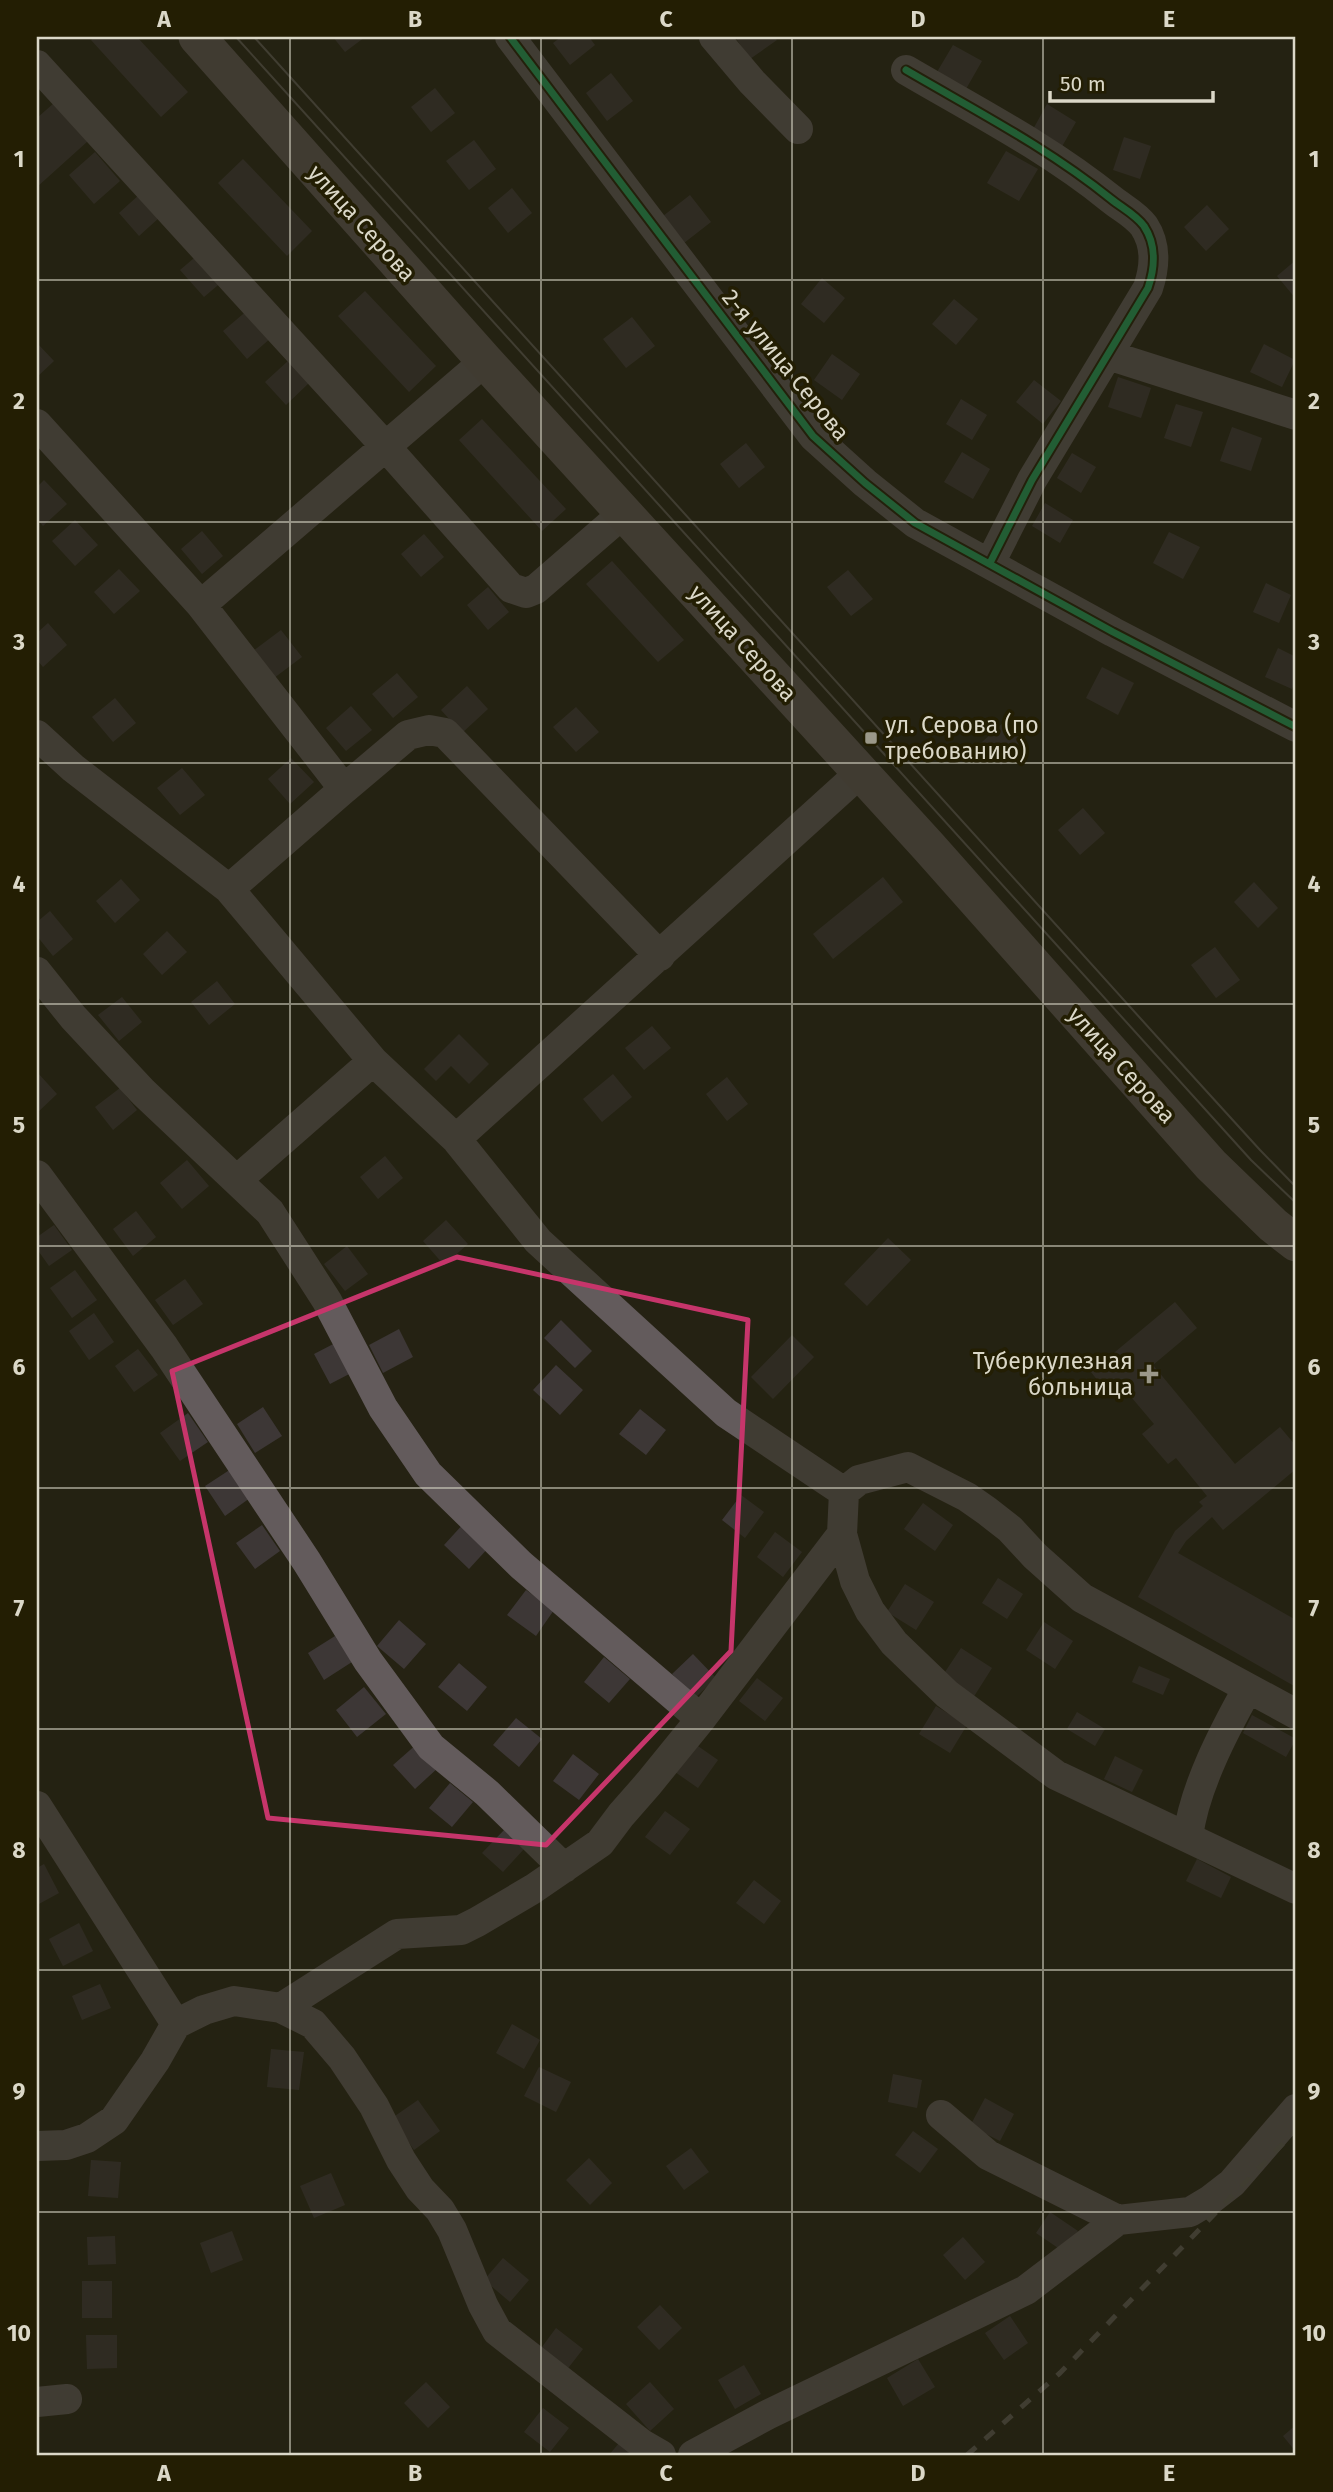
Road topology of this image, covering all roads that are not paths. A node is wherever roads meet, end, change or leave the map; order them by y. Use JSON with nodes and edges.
{"nodes":[{"id":1,"x":197,"y":37,"type":"edge"},
{"id":2,"x":510,"y":37,"type":"edge"},
{"id":3,"x":714,"y":37,"type":"edge"},
{"id":4,"x":37,"y":65,"type":"edge"},
{"id":5,"x":906,"y":70,"type":"dead end"},
{"id":6,"x":798,"y":130,"type":"dead end"},
{"id":7,"x":1108,"y":355,"type":"junction"},
{"id":8,"x":485,"y":361,"type":"junction"},
{"id":9,"x":1296,"y":415,"type":"edge"},
{"id":10,"x":37,"y":424,"type":"edge"},
{"id":11,"x":386,"y":447,"type":"junction"},
{"id":12,"x":625,"y":512,"type":"junction"},
{"id":13,"x":990,"y":563,"type":"junction"},
{"id":14,"x":201,"y":605,"type":"junction"},
{"id":15,"x":1296,"y":727,"type":"edge"},
{"id":16,"x":37,"y":735,"type":"edge"},
{"id":17,"x":860,"y":773,"type":"junction"},
{"id":18,"x":344,"y":789,"type":"junction"},
{"id":19,"x":229,"y":889,"type":"junction"},
{"id":20,"x":660,"y":956,"type":"junction"},
{"id":21,"x":37,"y":972,"type":"edge"},
{"id":22,"x":373,"y":1061,"type":"junction"},
{"id":23,"x":456,"y":1139,"type":"junction"},
{"id":24,"x":37,"y":1175,"type":"edge"},
{"id":25,"x":237,"y":1180,"type":"junction"},
{"id":26,"x":1296,"y":1243,"type":"edge"},
{"id":27,"x":844,"y":1492,"type":"junction"},
{"id":28,"x":842,"y":1534,"type":"junction"},
{"id":29,"x":1248,"y":1688,"type":"junction"},
{"id":30,"x":1296,"y":1714,"type":"edge"},
{"id":31,"x":701,"y":1719,"type":"junction"},
{"id":32,"x":37,"y":1806,"type":"edge"},
{"id":33,"x":1188,"y":1837,"type":"junction"},
{"id":34,"x":565,"y":1868,"type":"junction"},
{"id":35,"x":1296,"y":1889,"type":"edge"},
{"id":36,"x":281,"y":2008,"type":"junction"},
{"id":37,"x":176,"y":2024,"type":"junction"},
{"id":38,"x":1296,"y":2109,"type":"edge"},
{"id":39,"x":942,"y":2115,"type":"dead end"},
{"id":40,"x":37,"y":2146,"type":"edge"},
{"id":41,"x":1118,"y":2220,"type":"junction"},
{"id":42,"x":67,"y":2399,"type":"dead end"},
{"id":43,"x":37,"y":2402,"type":"edge"},
{"id":44,"x":661,"y":2455,"type":"edge"},
{"id":45,"x":693,"y":2455,"type":"edge"}],
"edges":[{"from":1,"to":8,"type":"main road","name":"улица Серова"},
{"from":2,"to":13,"type":"street","name":"2-я улица Серова"},
{"from":3,"to":6,"type":"street"},
{"from":4,"to":11,"type":"street"},
{"from":5,"to":7,"type":"street"},
{"from":7,"to":9,"type":"street"},
{"from":7,"to":13,"type":"street"},
{"from":8,"to":11,"type":"street"},
{"from":8,"to":12,"type":"main road","name":"улица Серова"},
{"from":10,"to":14,"type":"street"},
{"from":11,"to":12,"type":"street"},
{"from":11,"to":14,"type":"street"},
{"from":12,"to":17,"type":"main road","name":"улица Серова"},
{"from":13,"to":15,"type":"street","name":"2-я улица Серова"},
{"from":14,"to":18,"type":"street"},
{"from":16,"to":19,"type":"street"},
{"from":17,"to":20,"type":"street"},
{"from":17,"to":26,"type":"main road","name":"улица Серова"},
{"from":18,"to":19,"type":"street"},
{"from":18,"to":20,"type":"street"},
{"from":19,"to":22,"type":"street"},
{"from":20,"to":23,"type":"street"},
{"from":21,"to":25,"type":"street"},
{"from":22,"to":23,"type":"street"},
{"from":22,"to":25,"type":"street"},
{"from":23,"to":27,"type":"street"},
{"from":24,"to":34,"type":"street"},
{"from":25,"to":31,"type":"street"},
{"from":27,"to":28,"type":"street"},
{"from":27,"to":29,"type":"street"},
{"from":28,"to":31,"type":"street"},
{"from":28,"to":33,"type":"street"},
{"from":29,"to":30,"type":"street"},
{"from":29,"to":33,"type":"street"},
{"from":31,"to":34,"type":"street"},
{"from":32,"to":37,"type":"street"},
{"from":33,"to":35,"type":"street"},
{"from":34,"to":36,"type":"street"},
{"from":36,"to":37,"type":"street"},
{"from":36,"to":44,"type":"street"},
{"from":37,"to":40,"type":"street"},
{"from":38,"to":41,"type":"street"},
{"from":39,"to":41,"type":"street"},
{"from":41,"to":45,"type":"street"},
{"from":42,"to":43,"type":"street"}]}
